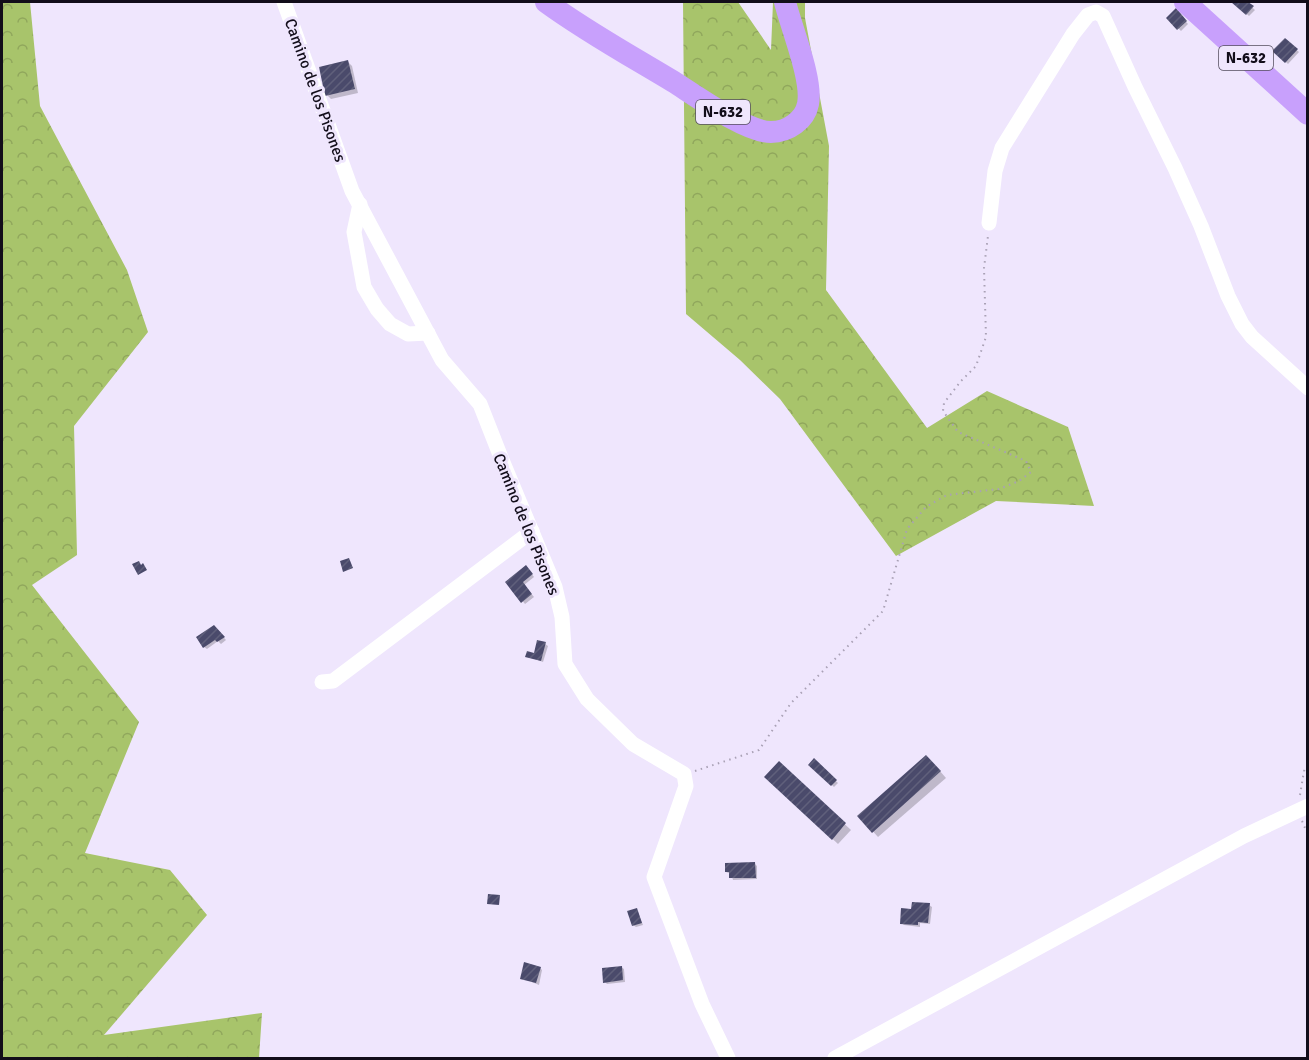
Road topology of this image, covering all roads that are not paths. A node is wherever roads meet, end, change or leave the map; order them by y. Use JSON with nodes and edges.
{"nodes":[{"id":1,"x":284,"y":2,"type":"edge"},
{"id":2,"x":546,"y":2,"type":"edge"},
{"id":3,"x":785,"y":2,"type":"edge"},
{"id":4,"x":1185,"y":2,"type":"edge"},
{"id":5,"x":1098,"y":7,"type":"edge"},
{"id":6,"x":1308,"y":114,"type":"edge"},
{"id":7,"x":360,"y":204,"type":"junction"},
{"id":8,"x":989,"y":223,"type":"road end"},
{"id":9,"x":428,"y":333,"type":"junction"},
{"id":10,"x":1308,"y":388,"type":"edge"},
{"id":11,"x":532,"y":531,"type":"junction"},
{"id":12,"x":322,"y":682,"type":"dead end"},
{"id":13,"x":1308,"y":806,"type":"edge"},
{"id":14,"x":728,"y":1059,"type":"edge"},
{"id":15,"x":835,"y":1059,"type":"edge"}],
"edges":[{"from":1,"to":7,"type":"street","name":"Camino de los Pisones"},
{"from":2,"to":3,"type":"highway","number":"N-632"},
{"from":4,"to":6,"type":"highway","number":"N-632"},
{"from":5,"to":8,"type":"street"},
{"from":5,"to":10,"type":"street"},
{"from":7,"to":9,"type":"street","name":"Camino de los Pisones"},
{"from":7,"to":9,"type":"street"},
{"from":9,"to":11,"type":"street","name":"Camino de los Pisones"},
{"from":11,"to":12,"type":"street"},
{"from":11,"to":14,"type":"street","name":"Camino de los Pisones"},
{"from":13,"to":15,"type":"street"}]}
